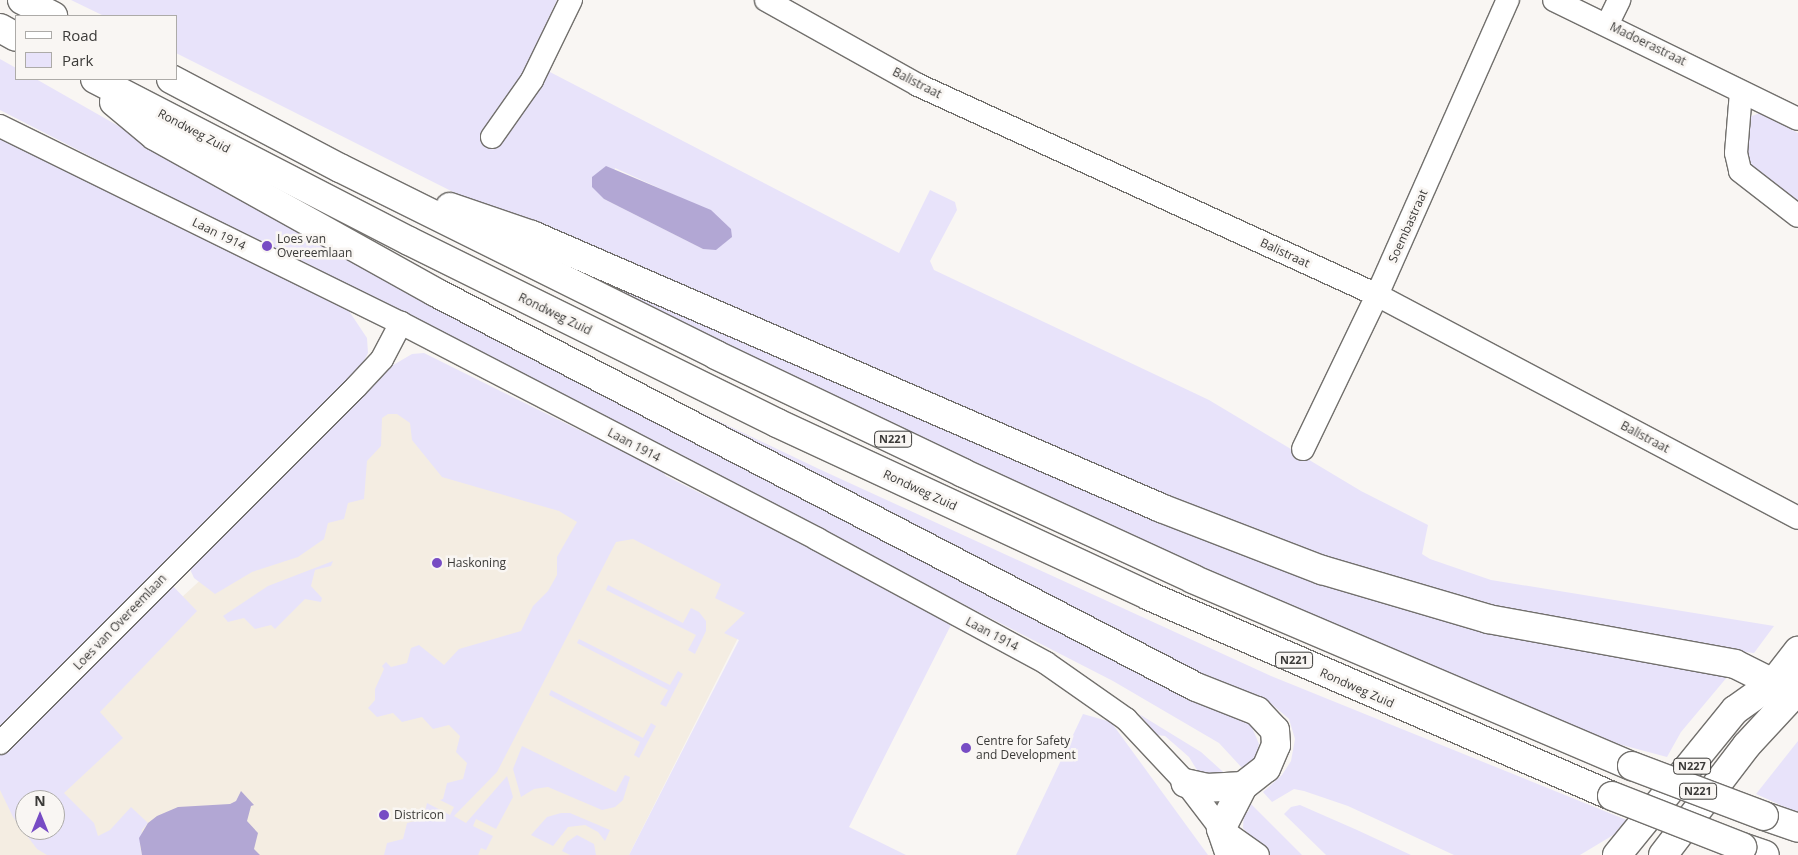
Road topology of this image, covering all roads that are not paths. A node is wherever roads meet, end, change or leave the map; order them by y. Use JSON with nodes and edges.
{"nodes":[{"id":1,"x":22,"y":0,"type":"edge"},
{"id":2,"x":571,"y":0,"type":"edge"},
{"id":3,"x":766,"y":0,"type":"edge"},
{"id":4,"x":1508,"y":0,"type":"edge"},
{"id":5,"x":1554,"y":0,"type":"edge"},
{"id":6,"x":1619,"y":0,"type":"edge"},
{"id":7,"x":51,"y":15,"type":"edge"},
{"id":8,"x":1607,"y":25,"type":"junction"},
{"id":9,"x":0,"y":28,"type":"edge"},
{"id":10,"x":15,"y":36,"type":"edge"},
{"id":11,"x":87,"y":80,"type":"edge"},
{"id":12,"x":97,"y":80,"type":"edge"},
{"id":13,"x":173,"y":80,"type":"edge"},
{"id":14,"x":1741,"y":92,"type":"junction"},
{"id":15,"x":1798,"y":120,"type":"edge"},
{"id":16,"x":0,"y":126,"type":"edge"},
{"id":17,"x":492,"y":138,"type":"dead end"},
{"id":18,"x":340,"y":168,"type":"junction"},
{"id":19,"x":1798,"y":216,"type":"edge"},
{"id":20,"x":1377,"y":295,"type":"junction"},
{"id":21,"x":401,"y":323,"type":"junction"},
{"id":22,"x":1303,"y":449,"type":"dead end"},
{"id":23,"x":1798,"y":518,"type":"edge"},
{"id":24,"x":1798,"y":651,"type":"edge"},
{"id":25,"x":1798,"y":672,"type":"edge"},
{"id":26,"x":1786,"y":687,"type":"edge"},
{"id":27,"x":0,"y":743,"type":"edge"},
{"id":28,"x":1186,"y":784,"type":"junction"},
{"id":29,"x":1243,"y":786,"type":"junction"},
{"id":30,"x":1798,"y":828,"type":"edge"},
{"id":31,"x":1221,"y":829,"type":"junction"},
{"id":32,"x":1668,"y":847,"type":"edge"},
{"id":33,"x":1754,"y":851,"type":"edge"},
{"id":34,"x":1230,"y":855,"type":"edge"},
{"id":35,"x":1258,"y":855,"type":"edge"},
{"id":36,"x":1617,"y":855,"type":"edge"},
{"id":37,"x":1650,"y":855,"type":"edge"}],
"edges":[{"from":1,"to":7,"type":"main road"},
{"from":2,"to":17,"type":"street"},
{"from":3,"to":20,"type":"street","name":"Balistraat"},
{"from":4,"to":20,"type":"street","name":"Soembastraat"},
{"from":5,"to":8,"type":"street","name":"Madoerastraat"},
{"from":6,"to":8,"type":"street"},
{"from":8,"to":14,"type":"street","name":"Madoerastraat"},
{"from":9,"to":10,"type":"main road"},
{"from":11,"to":29,"type":"main road"},
{"from":12,"to":33,"type":"main road","name":"Rondweg Zuid","number":"N221","bridge":true},
{"from":13,"to":18,"type":"main road","number":"N221"},
{"from":14,"to":15,"type":"street","name":"Madoerastraat"},
{"from":14,"to":19,"type":"street"},
{"from":16,"to":21,"type":"street","name":"Laan 1914"},
{"from":18,"to":26,"type":"main road","number":"N221"},
{"from":18,"to":30,"type":"main road","number":"N221","bridge":true},
{"from":20,"to":22,"type":"street","name":"Soembastraat"},
{"from":20,"to":23,"type":"street","name":"Balistraat"},
{"from":21,"to":27,"type":"street","name":"Loes van Overeemlaan"},
{"from":21,"to":28,"type":"street","name":"Laan 1914"},
{"from":24,"to":26,"type":"main road","number":"N227"},
{"from":25,"to":26,"type":"main road"},
{"from":26,"to":32,"type":"main road","number":"N227"},
{"from":26,"to":36,"type":"main road","number":"N227"},
{"from":28,"to":29,"type":"main road"},
{"from":28,"to":31,"type":"street","name":"Laan 1914"},
{"from":29,"to":31,"type":"main road"},
{"from":31,"to":34,"type":"main road","name":"Laan 1914"},
{"from":31,"to":35,"type":"street","name":"Laan 1914"},
{"from":32,"to":37,"type":"main road","number":"N227"}]}
